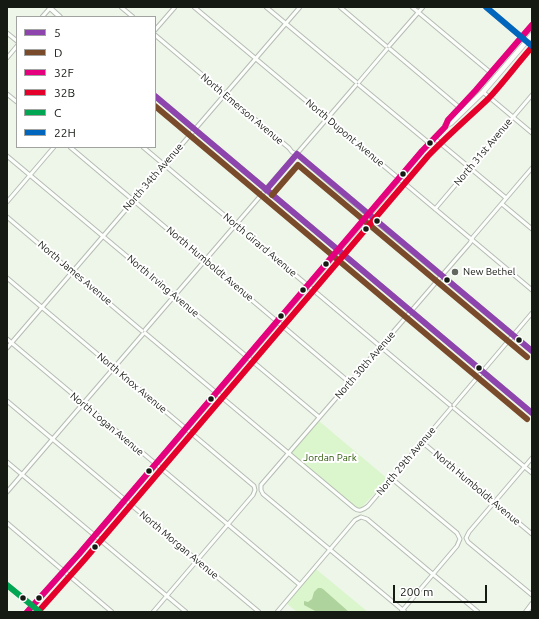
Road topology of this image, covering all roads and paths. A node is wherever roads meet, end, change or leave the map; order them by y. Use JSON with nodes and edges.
{"nodes":[{"id":1,"x":50,"y":7,"type":"edge"},
{"id":2,"x":121,"y":7,"type":"edge"},
{"id":3,"x":175,"y":7,"type":"edge"},
{"id":4,"x":194,"y":7,"type":"edge"},
{"id":5,"x":266,"y":7,"type":"edge"},
{"id":6,"x":300,"y":7,"type":"edge"},
{"id":7,"x":340,"y":7,"type":"edge"},
{"id":8,"x":412,"y":7,"type":"edge"},
{"id":9,"x":423,"y":7,"type":"edge"},
{"id":10,"x":486,"y":7,"type":"edge"},
{"id":11,"x":418,"y":12,"type":"junction"},
{"id":12,"x":43,"y":16,"type":"edge"},
{"id":13,"x":59,"y":16,"type":"edge"},
{"id":14,"x":132,"y":16,"type":"edge"},
{"id":15,"x":286,"y":23,"type":"junction"},
{"id":16,"x":532,"y":25,"type":"edge"},
{"id":17,"x":156,"y":29,"type":"edge"},
{"id":18,"x":7,"y":33,"type":"edge"},
{"id":19,"x":532,"y":35,"type":"edge"},
{"id":20,"x":156,"y":36,"type":"edge"},
{"id":21,"x":521,"y":37,"type":"junction"},
{"id":22,"x":16,"y":40,"type":"edge"},
{"id":23,"x":527,"y":42,"type":"junction"},
{"id":24,"x":532,"y":46,"type":"edge"},
{"id":25,"x":16,"y":47,"type":"edge"},
{"id":26,"x":388,"y":47,"type":"junction"},
{"id":27,"x":7,"y":58,"type":"edge"},
{"id":28,"x":256,"y":58,"type":"junction"},
{"id":29,"x":491,"y":73,"type":"junction"},
{"id":30,"x":358,"y":83,"type":"junction"},
{"id":31,"x":483,"y":92,"type":"junction"},
{"id":32,"x":7,"y":94,"type":"edge"},
{"id":33,"x":225,"y":94,"type":"junction"},
{"id":34,"x":532,"y":95,"type":"edge"},
{"id":35,"x":156,"y":97,"type":"edge"},
{"id":36,"x":16,"y":101,"type":"edge"},
{"id":37,"x":460,"y":108,"type":"junction"},
{"id":38,"x":513,"y":117,"type":"junction"},
{"id":39,"x":327,"y":119,"type":"junction"},
{"id":40,"x":445,"y":127,"type":"junction"},
{"id":41,"x":195,"y":130,"type":"junction"},
{"id":42,"x":532,"y":133,"type":"edge"},
{"id":43,"x":434,"y":138,"type":"junction"},
{"id":44,"x":429,"y":143,"type":"junction"},
{"id":45,"x":53,"y":148,"type":"edge"},
{"id":46,"x":71,"y":148,"type":"edge"},
{"id":47,"x":144,"y":148,"type":"edge"},
{"id":48,"x":297,"y":154,"type":"junction"},
{"id":49,"x":7,"y":156,"type":"edge"},
{"id":50,"x":164,"y":165,"type":"junction"},
{"id":51,"x":470,"y":168,"type":"junction"},
{"id":52,"x":532,"y":168,"type":"edge"},
{"id":53,"x":30,"y":175,"type":"junction"},
{"id":54,"x":399,"y":179,"type":"junction"},
{"id":55,"x":266,"y":190,"type":"junction"},
{"id":56,"x":506,"y":198,"type":"junction"},
{"id":57,"x":134,"y":200,"type":"junction"},
{"id":58,"x":7,"y":202,"type":"edge"},
{"id":59,"x":502,"y":204,"type":"junction"},
{"id":60,"x":435,"y":209,"type":"junction"},
{"id":61,"x":368,"y":215,"type":"junction"},
{"id":62,"x":7,"y":216,"type":"edge"},
{"id":63,"x":236,"y":225,"type":"junction"},
{"id":64,"x":532,"y":229,"type":"edge"},
{"id":65,"x":103,"y":236,"type":"junction"},
{"id":66,"x":472,"y":240,"type":"junction"},
{"id":67,"x":338,"y":250,"type":"junction"},
{"id":68,"x":205,"y":260,"type":"junction"},
{"id":69,"x":72,"y":272,"type":"junction"},
{"id":70,"x":442,"y":276,"type":"junction"},
{"id":71,"x":7,"y":278,"type":"edge"},
{"id":72,"x":308,"y":286,"type":"junction"},
{"id":73,"x":532,"y":290,"type":"edge"},
{"id":74,"x":174,"y":296,"type":"junction"},
{"id":75,"x":42,"y":307,"type":"junction"},
{"id":76,"x":412,"y":311,"type":"junction"},
{"id":77,"x":532,"y":313,"type":"edge"},
{"id":78,"x":277,"y":321,"type":"junction"},
{"id":79,"x":144,"y":332,"type":"junction"},
{"id":80,"x":513,"y":335,"type":"junction"},
{"id":81,"x":7,"y":339,"type":"edge"},
{"id":82,"x":11,"y":343,"type":"junction"},
{"id":83,"x":380,"y":346,"type":"junction"},
{"id":84,"x":7,"y":348,"type":"edge"},
{"id":85,"x":532,"y":351,"type":"edge"},
{"id":86,"x":246,"y":357,"type":"junction"},
{"id":87,"x":114,"y":368,"type":"junction"},
{"id":88,"x":482,"y":371,"type":"junction"},
{"id":89,"x":349,"y":382,"type":"junction"},
{"id":90,"x":216,"y":393,"type":"junction"},
{"id":91,"x":7,"y":401,"type":"edge"},
{"id":92,"x":83,"y":403,"type":"junction"},
{"id":93,"x":452,"y":406,"type":"junction"},
{"id":94,"x":532,"y":413,"type":"edge"},
{"id":95,"x":319,"y":418,"type":"junction"},
{"id":96,"x":186,"y":428,"type":"junction"},
{"id":97,"x":52,"y":439,"type":"junction"},
{"id":98,"x":422,"y":442,"type":"junction"},
{"id":99,"x":288,"y":453,"type":"junction"},
{"id":100,"x":532,"y":458,"type":"edge"},
{"id":101,"x":7,"y":462,"type":"edge"},
{"id":102,"x":155,"y":464,"type":"junction"},
{"id":103,"x":524,"y":467,"type":"junction"},
{"id":104,"x":532,"y":473,"type":"edge"},
{"id":105,"x":22,"y":474,"type":"junction"},
{"id":106,"x":391,"y":478,"type":"junction"},
{"id":107,"x":7,"y":492,"type":"edge"},
{"id":108,"x":124,"y":500,"type":"junction"},
{"id":109,"x":494,"y":502,"type":"junction"},
{"id":110,"x":360,"y":510,"type":"joint"},
{"id":111,"x":7,"y":523,"type":"edge"},
{"id":112,"x":227,"y":524,"type":"junction"},
{"id":113,"x":532,"y":534,"type":"edge"},
{"id":114,"x":94,"y":535,"type":"junction"},
{"id":115,"x":330,"y":549,"type":"junction"},
{"id":116,"x":197,"y":560,"type":"junction"},
{"id":117,"x":64,"y":570,"type":"junction"},
{"id":118,"x":433,"y":574,"type":"junction"},
{"id":119,"x":7,"y":584,"type":"edge"},
{"id":120,"x":300,"y":585,"type":"junction"},
{"id":121,"x":532,"y":595,"type":"edge"},
{"id":122,"x":166,"y":596,"type":"junction"},
{"id":123,"x":532,"y":604,"type":"edge"},
{"id":124,"x":32,"y":606,"type":"junction"},
{"id":125,"x":403,"y":611,"type":"edge"},
{"id":126,"x":27,"y":612,"type":"edge"},
{"id":127,"x":40,"y":612,"type":"edge"},
{"id":128,"x":112,"y":612,"type":"edge"},
{"id":129,"x":152,"y":612,"type":"edge"},
{"id":130,"x":186,"y":612,"type":"edge"},
{"id":131,"x":259,"y":612,"type":"edge"},
{"id":132,"x":277,"y":612,"type":"edge"},
{"id":133,"x":478,"y":612,"type":"edge"},
{"id":134,"x":526,"y":612,"type":"edge"}],
"edges":[{"from":1,"to":12,"type":"street"},
{"from":1,"to":13,"type":"street"},
{"from":2,"to":14,"type":"street"},
{"from":3,"to":17,"type":"street"},
{"from":4,"to":28,"type":"street","name":"North Dupont Avenue"},
{"from":5,"to":15,"type":"street"},
{"from":6,"to":15,"type":"street","name":"North 34th Avenue"},
{"from":7,"to":26,"type":"street"},
{"from":8,"to":11,"type":"street"},
{"from":9,"to":11,"type":"street"},
{"from":10,"to":21,"type":"street"},
{"from":11,"to":26,"type":"street"},
{"from":11,"to":29,"type":"street"},
{"from":15,"to":28,"type":"street","name":"North 34th Avenue"},
{"from":15,"to":30,"type":"street"},
{"from":16,"to":21,"type":"main road"},
{"from":18,"to":22,"type":"street"},
{"from":19,"to":23,"type":"main road"},
{"from":20,"to":33,"type":"street","name":"North Emerson Avenue"},
{"from":21,"to":23,"type":"street"},
{"from":21,"to":29,"type":"main road"},
{"from":23,"to":24,"type":"street"},
{"from":23,"to":31,"type":"main road"},
{"from":25,"to":27,"type":"street"},
{"from":26,"to":30,"type":"street"},
{"from":26,"to":37,"type":"street"},
{"from":28,"to":33,"type":"street","name":"North 34th Avenue"},
{"from":28,"to":39,"type":"street","name":"North Dupont Avenue"},
{"from":29,"to":37,"type":"main road"},
{"from":30,"to":39,"type":"street"},
{"from":30,"to":44,"type":"street"},
{"from":31,"to":38,"type":"street"},
{"from":31,"to":40,"type":"main road"},
{"from":32,"to":36,"type":"street"},
{"from":33,"to":41,"type":"street","name":"North 34th Avenue"},
{"from":33,"to":48,"type":"street","name":"North Emerson Avenue"},
{"from":34,"to":38,"type":"street","name":"North 31st Avenue"},
{"from":35,"to":41,"type":"street"},
{"from":37,"to":40,"type":"main road"},
{"from":38,"to":42,"type":"street"},
{"from":38,"to":51,"type":"street","name":"North 31st Avenue"},
{"from":39,"to":48,"type":"street"},
{"from":39,"to":54,"type":"street","name":"North Dupont Avenue"},
{"from":40,"to":43,"type":"main road"},
{"from":41,"to":50,"type":"street","name":"North 34th Avenue"},
{"from":41,"to":55,"type":"street"},
{"from":43,"to":44,"type":"main road"},
{"from":43,"to":51,"type":"street"},
{"from":44,"to":54,"type":"main road"},
{"from":45,"to":53,"type":"street"},
{"from":46,"to":57,"type":"street","name":"North Humboldt Avenue"},
{"from":47,"to":50,"type":"street","name":"North Girard Avenue"},
{"from":48,"to":55,"type":"street"},
{"from":48,"to":61,"type":"street","name":"North Emerson Avenue"},
{"from":49,"to":53,"type":"street","name":"North Irving Avenue"},
{"from":50,"to":57,"type":"street","name":"North 34th Avenue"},
{"from":50,"to":63,"type":"street","name":"North Girard Avenue"},
{"from":51,"to":56,"type":"street"},
{"from":51,"to":60,"type":"street","name":"North 31st Avenue"},
{"from":52,"to":56,"type":"street","name":"North 30th Avenue"},
{"from":53,"to":58,"type":"street"},
{"from":53,"to":65,"type":"street","name":"North Irving Avenue"},
{"from":54,"to":60,"type":"street","name":"North Dupont Avenue"},
{"from":54,"to":61,"type":"main road"},
{"from":55,"to":63,"type":"street"},
{"from":55,"to":67,"type":"street"},
{"from":56,"to":59,"type":"street","name":"North 30th Avenue"},
{"from":57,"to":65,"type":"street","name":"North 34th Avenue"},
{"from":57,"to":68,"type":"street","name":"North Humboldt Avenue"},
{"from":59,"to":64,"type":"street"},
{"from":59,"to":66,"type":"street","name":"North 30th Avenue"},
{"from":60,"to":66,"type":"street","name":"North Dupont Avenue"},
{"from":61,"to":67,"type":"main road"},
{"from":61,"to":70,"type":"street","name":"North Emerson Avenue"},
{"from":62,"to":69,"type":"street","name":"North James Avenue"},
{"from":63,"to":68,"type":"street"},
{"from":63,"to":72,"type":"street","name":"North Girard Avenue"},
{"from":65,"to":69,"type":"street","name":"North 34th Avenue"},
{"from":65,"to":74,"type":"street","name":"North Irving Avenue"},
{"from":66,"to":70,"type":"street","name":"North 30th Avenue"},
{"from":66,"to":73,"type":"street","name":"North Dupont Avenue"},
{"from":67,"to":72,"type":"main road"},
{"from":67,"to":76,"type":"street"},
{"from":68,"to":74,"type":"street"},
{"from":68,"to":78,"type":"street","name":"North Humboldt Avenue"},
{"from":69,"to":75,"type":"street","name":"North 34th Avenue"},
{"from":69,"to":79,"type":"street","name":"North James Avenue"},
{"from":70,"to":76,"type":"street","name":"North 30th Avenue"},
{"from":70,"to":80,"type":"street","name":"North Emerson Avenue"},
{"from":71,"to":75,"type":"street","name":"North Knox Avenue"},
{"from":72,"to":78,"type":"main road"},
{"from":72,"to":83,"type":"street","name":"North Girard Avenue"},
{"from":74,"to":79,"type":"street"},
{"from":74,"to":86,"type":"street","name":"North Irving Avenue"},
{"from":75,"to":82,"type":"street","name":"North 34th Avenue"},
{"from":75,"to":87,"type":"street","name":"North Knox Avenue"},
{"from":76,"to":83,"type":"street","name":"North 30th Avenue"},
{"from":76,"to":88,"type":"street"},
{"from":77,"to":80,"type":"street","name":"North 29th Avenue"},
{"from":78,"to":86,"type":"main road"},
{"from":78,"to":89,"type":"street","name":"North Humboldt Avenue"},
{"from":79,"to":87,"type":"street"},
{"from":79,"to":90,"type":"street","name":"North James Avenue"},
{"from":80,"to":85,"type":"street","name":"North Emerson Avenue"},
{"from":80,"to":88,"type":"street","name":"North 29th Avenue"},
{"from":81,"to":82,"type":"street","name":"North Logan Avenue"},
{"from":82,"to":84,"type":"street","name":"North 34th Avenue"},
{"from":82,"to":92,"type":"street","name":"North Logan Avenue"},
{"from":83,"to":89,"type":"street","name":"North 30th Avenue"},
{"from":83,"to":93,"type":"street","name":"North Girard Avenue"},
{"from":86,"to":90,"type":"main road"},
{"from":86,"to":95,"type":"street","name":"North Irving Avenue"},
{"from":87,"to":92,"type":"street"},
{"from":87,"to":96,"type":"street","name":"North Knox Avenue"},
{"from":88,"to":93,"type":"street","name":"North 29th Avenue"},
{"from":88,"to":94,"type":"street"},
{"from":89,"to":95,"type":"street","name":"North 30th Avenue"},
{"from":90,"to":96,"type":"main road"},
{"from":90,"to":99,"type":"street","name":"North James Avenue"},
{"from":91,"to":97,"type":"street","name":"North Morgan Avenue"},
{"from":92,"to":97,"type":"street"},
{"from":92,"to":102,"type":"street","name":"North Logan Avenue"},
{"from":93,"to":98,"type":"street","name":"North 29th Avenue"},
{"from":93,"to":103,"type":"street","name":"North Girard Avenue"},
{"from":95,"to":99,"type":"street","name":"North 30th Avenue"},
{"from":96,"to":102,"type":"main road"},
{"from":96,"to":112,"type":"street","name":"North Knox Avenue"},
{"from":97,"to":105,"type":"street"},
{"from":97,"to":108,"type":"street","name":"North Morgan Avenue"},
{"from":98,"to":106,"type":"street","name":"North 29th Avenue"},
{"from":98,"to":109,"type":"street","name":"North Humboldt Avenue"},
{"from":99,"to":110,"type":"street","name":"North James Avenue"},
{"from":99,"to":115,"type":"street","name":"North 30th Avenue"},
{"from":100,"to":103,"type":"street"},
{"from":101,"to":105,"type":"street"},
{"from":102,"to":108,"type":"main road"},
{"from":102,"to":112,"type":"street","name":"North Logan Avenue"},
{"from":103,"to":104,"type":"street","name":"North Girard Avenue"},
{"from":103,"to":109,"type":"street"},
{"from":105,"to":107,"type":"street"},
{"from":105,"to":114,"type":"street"},
{"from":106,"to":110,"type":"street","name":"North 29th Avenue"},
{"from":106,"to":118,"type":"street"},
{"from":108,"to":114,"type":"main road"},
{"from":108,"to":116,"type":"street","name":"North Morgan Avenue"},
{"from":109,"to":113,"type":"street","name":"North Humboldt Avenue"},
{"from":109,"to":121,"type":"street"},
{"from":111,"to":117,"type":"street"},
{"from":112,"to":116,"type":"street"},
{"from":112,"to":120,"type":"street","name":"North Logan Avenue"},
{"from":114,"to":117,"type":"main road"},
{"from":114,"to":122,"type":"street"},
{"from":115,"to":118,"type":"street"},
{"from":115,"to":120,"type":"street"},
{"from":115,"to":125,"type":"street"},
{"from":116,"to":122,"type":"street"},
{"from":116,"to":131,"type":"street","name":"North Morgan Avenue"},
{"from":117,"to":124,"type":"main road"},
{"from":117,"to":128,"type":"street"},
{"from":118,"to":125,"type":"street"},
{"from":118,"to":133,"type":"street"},
{"from":119,"to":124,"type":"main road"},
{"from":120,"to":132,"type":"street"},
{"from":122,"to":129,"type":"street"},
{"from":122,"to":130,"type":"street"},
{"from":123,"to":134,"type":"street"},
{"from":124,"to":126,"type":"main road"},
{"from":124,"to":127,"type":"main road"}]}
